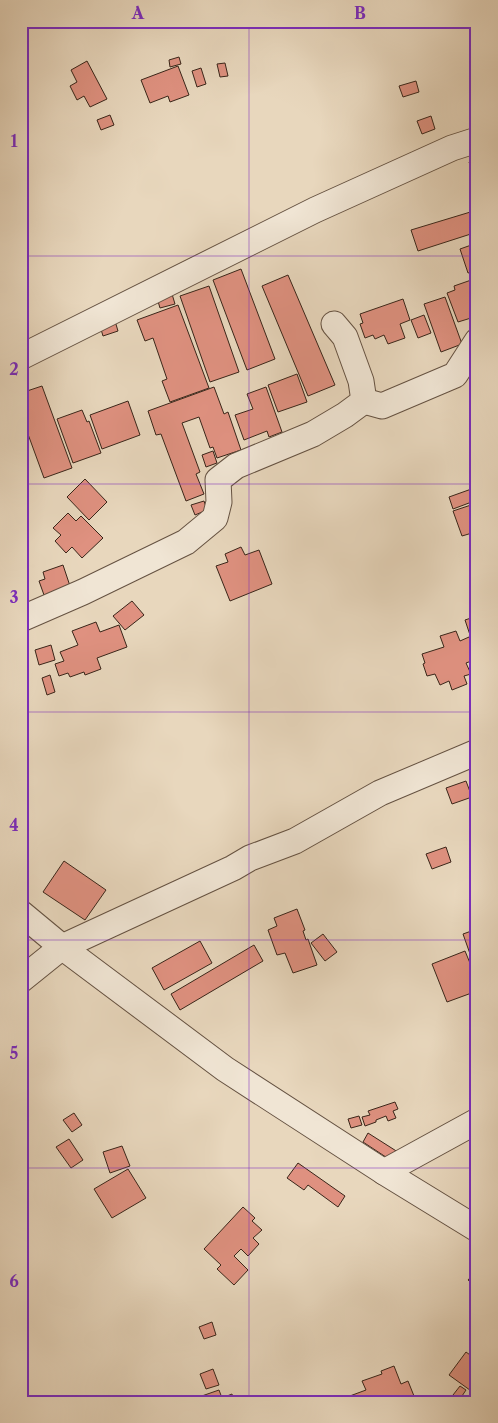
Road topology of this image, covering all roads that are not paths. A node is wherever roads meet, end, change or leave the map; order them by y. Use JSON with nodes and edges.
{"nodes":[{"id":1,"x":477,"y":140,"type":"edge"},
{"id":2,"x":334,"y":324,"type":"dead end"},
{"id":3,"x":477,"y":341,"type":"edge"},
{"id":4,"x":21,"y":357,"type":"edge"},
{"id":5,"x":364,"y":401,"type":"junction"},
{"id":6,"x":21,"y":619,"type":"edge"},
{"id":7,"x":477,"y":752,"type":"edge"},
{"id":8,"x":21,"y":913,"type":"edge"},
{"id":9,"x":62,"y":948,"type":"junction"},
{"id":10,"x":21,"y":980,"type":"edge"},
{"id":11,"x":477,"y":1121,"type":"edge"},
{"id":12,"x":384,"y":1172,"type":"junction"},
{"id":13,"x":477,"y":1229,"type":"edge"}],
"edges":[{"from":1,"to":4,"type":"street"},
{"from":2,"to":5,"type":"street"},
{"from":3,"to":5,"type":"street"},
{"from":5,"to":6,"type":"street"},
{"from":7,"to":9,"type":"street"},
{"from":8,"to":9,"type":"street"},
{"from":9,"to":10,"type":"street"},
{"from":9,"to":12,"type":"street"},
{"from":11,"to":12,"type":"street"},
{"from":12,"to":13,"type":"street"}]}
